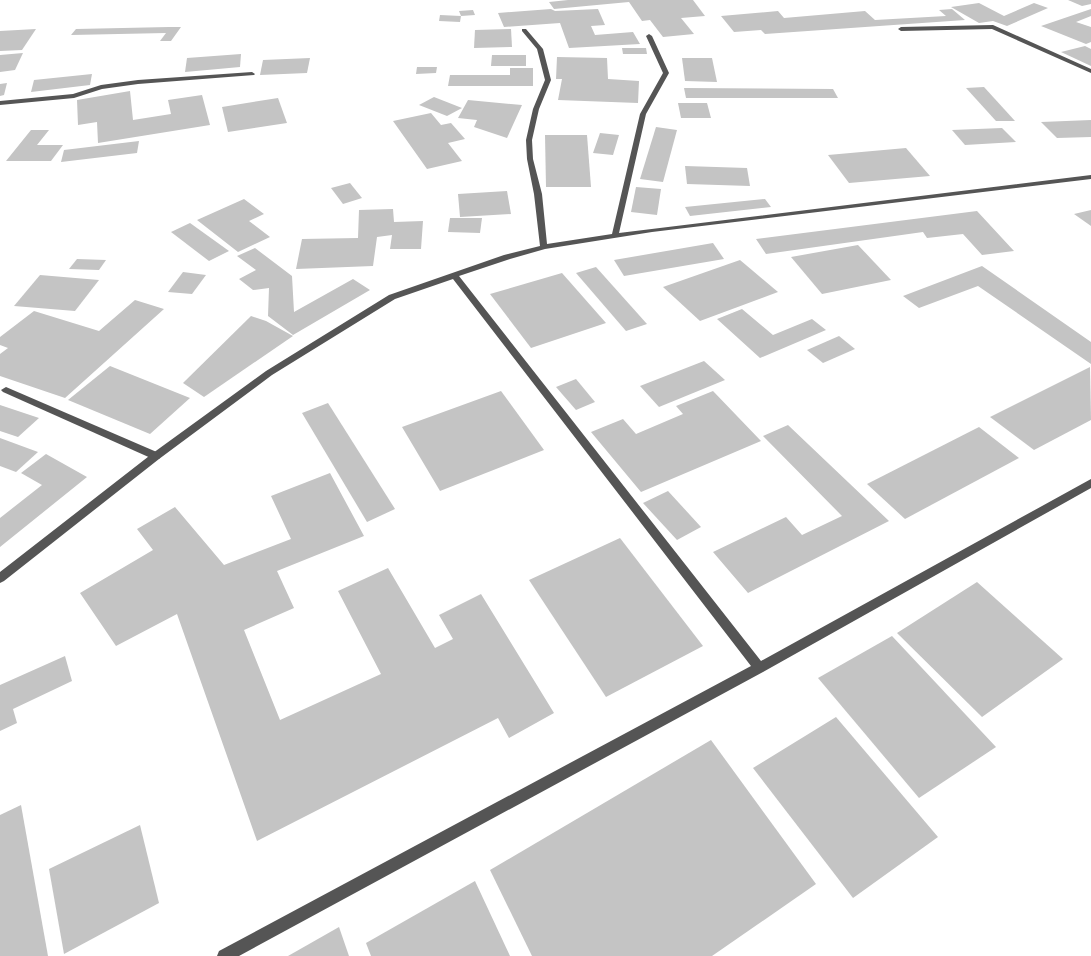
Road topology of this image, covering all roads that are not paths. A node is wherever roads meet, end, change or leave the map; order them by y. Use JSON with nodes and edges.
{"nodes":[{"id":1,"x":901,"y":29,"type":"dead end"},
{"id":2,"x":524,"y":30,"type":"dead end"},
{"id":3,"x":649,"y":36,"type":"dead end"},
{"id":4,"x":1091,"y":71,"type":"edge"},
{"id":5,"x":252,"y":74,"type":"dead end"},
{"id":6,"x":0,"y":103,"type":"edge"},
{"id":7,"x":1091,"y":177,"type":"edge"},
{"id":8,"x":615,"y":236,"type":"junction"},
{"id":9,"x":544,"y":247,"type":"junction"},
{"id":10,"x":455,"y":276,"type":"junction"},
{"id":11,"x":6,"y":390,"type":"dead end"},
{"id":12,"x":156,"y":456,"type":"junction"},
{"id":13,"x":1091,"y":483,"type":"edge"},
{"id":14,"x":0,"y":578,"type":"edge"},
{"id":15,"x":759,"y":668,"type":"junction"},
{"id":16,"x":224,"y":956,"type":"edge"}],
"edges":[{"from":1,"to":4,"type":"street"},
{"from":2,"to":9,"type":"street"},
{"from":3,"to":8,"type":"street"},
{"from":5,"to":6,"type":"street"},
{"from":7,"to":8,"type":"street"},
{"from":8,"to":9,"type":"street"},
{"from":9,"to":10,"type":"street"},
{"from":10,"to":12,"type":"street"},
{"from":10,"to":15,"type":"street"},
{"from":11,"to":12,"type":"street"},
{"from":12,"to":14,"type":"street"},
{"from":13,"to":15,"type":"street"},
{"from":15,"to":16,"type":"street"}]}
